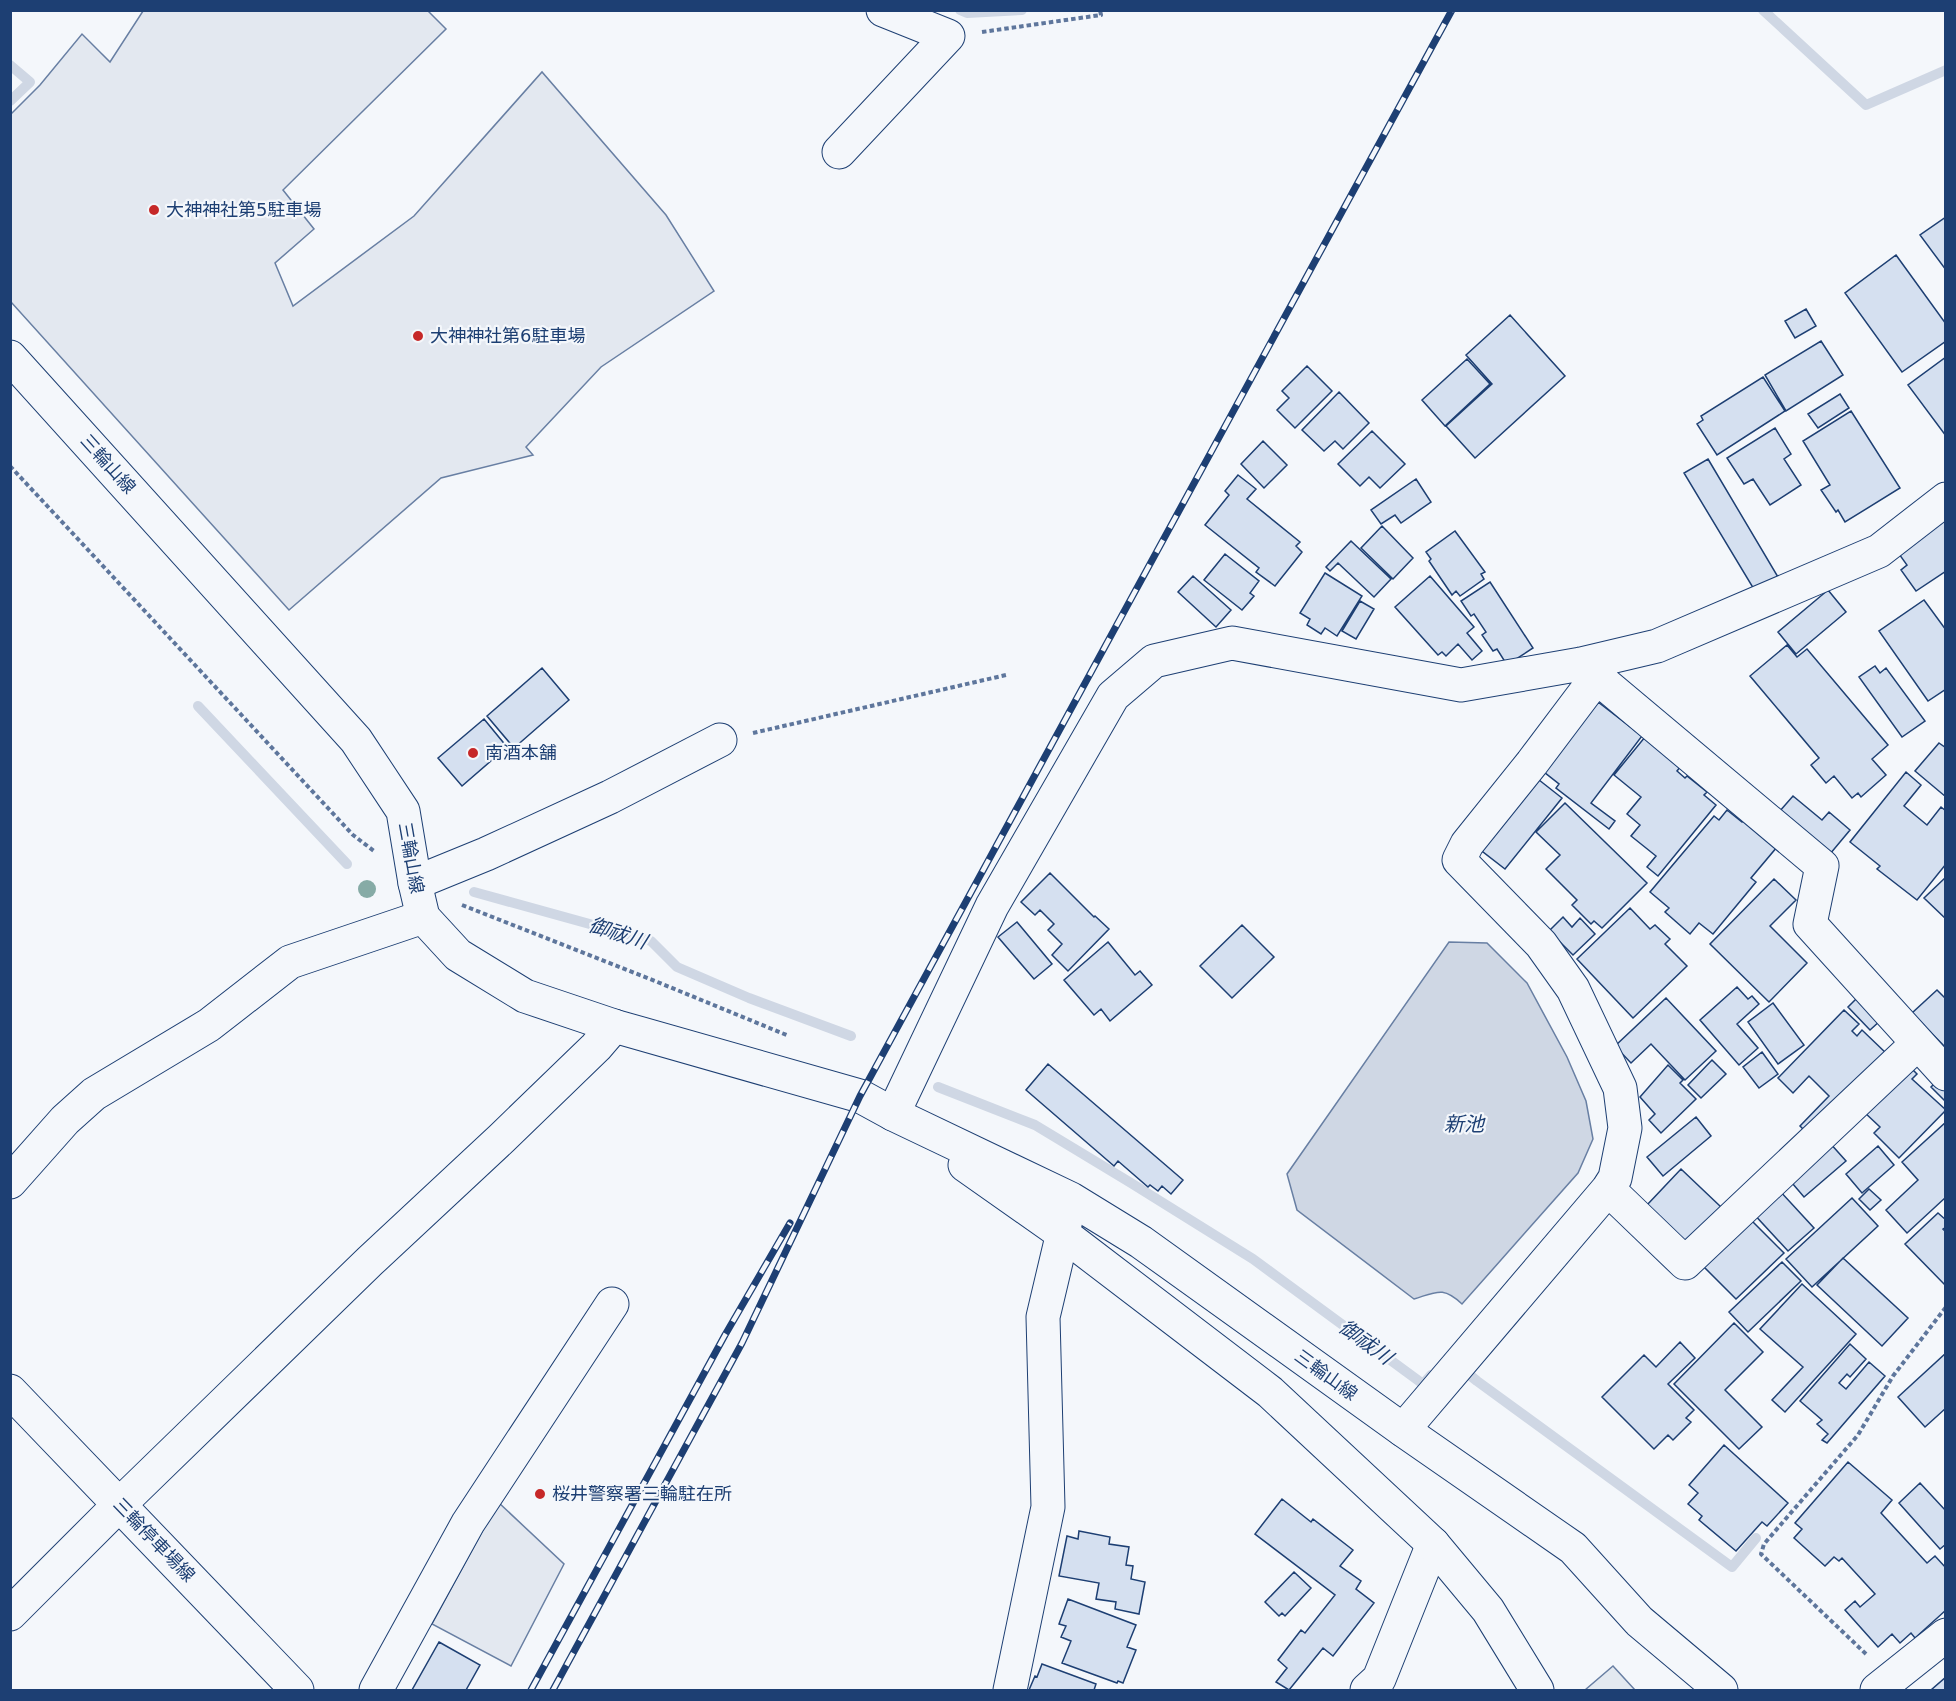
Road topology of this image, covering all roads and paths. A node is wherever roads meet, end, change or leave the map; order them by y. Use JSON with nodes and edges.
{"nodes":[{"id":1,"x":883,"y":10,"type":"edge"},
{"id":2,"x":1101,"y":13,"type":"edge"},
{"id":3,"x":948,"y":36,"type":"junction"},
{"id":4,"x":839,"y":152,"type":"dead end"},
{"id":5,"x":10,"y":357,"type":"edge"},
{"id":6,"x":1946,"y":499,"type":"edge"},
{"id":7,"x":1589,"y":671,"type":"junction"},
{"id":8,"x":1006,"y":675,"type":"dead end"},
{"id":9,"x":720,"y":740,"type":"joint"},
{"id":10,"x":415,"y":883,"type":"junction"},
{"id":11,"x":423,"y":916,"type":"junction"},
{"id":12,"x":614,"y":1026,"type":"junction"},
{"id":13,"x":1918,"y":1043,"type":"junction"},
{"id":14,"x":1946,"y":1074,"type":"edge"},
{"id":15,"x":892,"y":1114,"type":"junction"},
{"id":16,"x":10,"y":1182,"type":"edge"},
{"id":17,"x":1608,"y":1189,"type":"junction"},
{"id":18,"x":1071,"y":1199,"type":"junction"},
{"id":19,"x":1063,"y":1234,"type":"junction"},
{"id":20,"x":612,"y":1304,"type":"dead end"},
{"id":21,"x":1946,"y":1306,"type":"edge"},
{"id":22,"x":10,"y":1391,"type":"edge"},
{"id":23,"x":1403,"y":1431,"type":"junction"},
{"id":24,"x":120,"y":1504,"type":"junction"},
{"id":25,"x":1433,"y":1544,"type":"junction"},
{"id":26,"x":10,"y":1614,"type":"edge"},
{"id":27,"x":1946,"y":1635,"type":"edge"},
{"id":28,"x":1884,"y":1684,"type":"edge"},
{"id":29,"x":297,"y":1690,"type":"edge"},
{"id":30,"x":376,"y":1690,"type":"edge"},
{"id":31,"x":1010,"y":1690,"type":"edge"},
{"id":32,"x":1366,"y":1690,"type":"edge"},
{"id":33,"x":1537,"y":1690,"type":"edge"},
{"id":34,"x":1721,"y":1690,"type":"edge"}],
"edges":[{"from":1,"to":3,"type":"street"},
{"from":2,"to":3,"type":"path"},
{"from":3,"to":4,"type":"street"},
{"from":5,"to":10,"type":"street","name":"三輪山線"},
{"from":6,"to":7,"type":"street"},
{"from":7,"to":13,"type":"street"},
{"from":7,"to":15,"type":"street"},
{"from":7,"to":17,"type":"street"},
{"from":8,"to":9,"type":"path"},
{"from":9,"to":10,"type":"street"},
{"from":10,"to":11,"type":"street","name":"三輪山線"},
{"from":11,"to":12,"type":"street","name":"三輪山線"},
{"from":11,"to":16,"type":"street"},
{"from":12,"to":15,"type":"street","name":"三輪山線"},
{"from":12,"to":24,"type":"street"},
{"from":13,"to":14,"type":"street"},
{"from":13,"to":17,"type":"street"},
{"from":15,"to":18,"type":"street","name":"三輪山線"},
{"from":15,"to":19,"type":"street","name":"三輪山線"},
{"from":17,"to":23,"type":"street"},
{"from":18,"to":19,"type":"street"},
{"from":18,"to":23,"type":"street","name":"三輪山線"},
{"from":19,"to":25,"type":"street","name":"三輪山線"},
{"from":19,"to":31,"type":"street"},
{"from":20,"to":30,"type":"street"},
{"from":21,"to":28,"type":"path"},
{"from":22,"to":24,"type":"street","name":"三輪停車場線"},
{"from":23,"to":34,"type":"street","name":"三輪山線"},
{"from":24,"to":26,"type":"street"},
{"from":24,"to":29,"type":"street","name":"三輪停車場線"},
{"from":25,"to":32,"type":"street"},
{"from":25,"to":33,"type":"street","name":"三輪山線"},
{"from":27,"to":28,"type":"street"}]}
